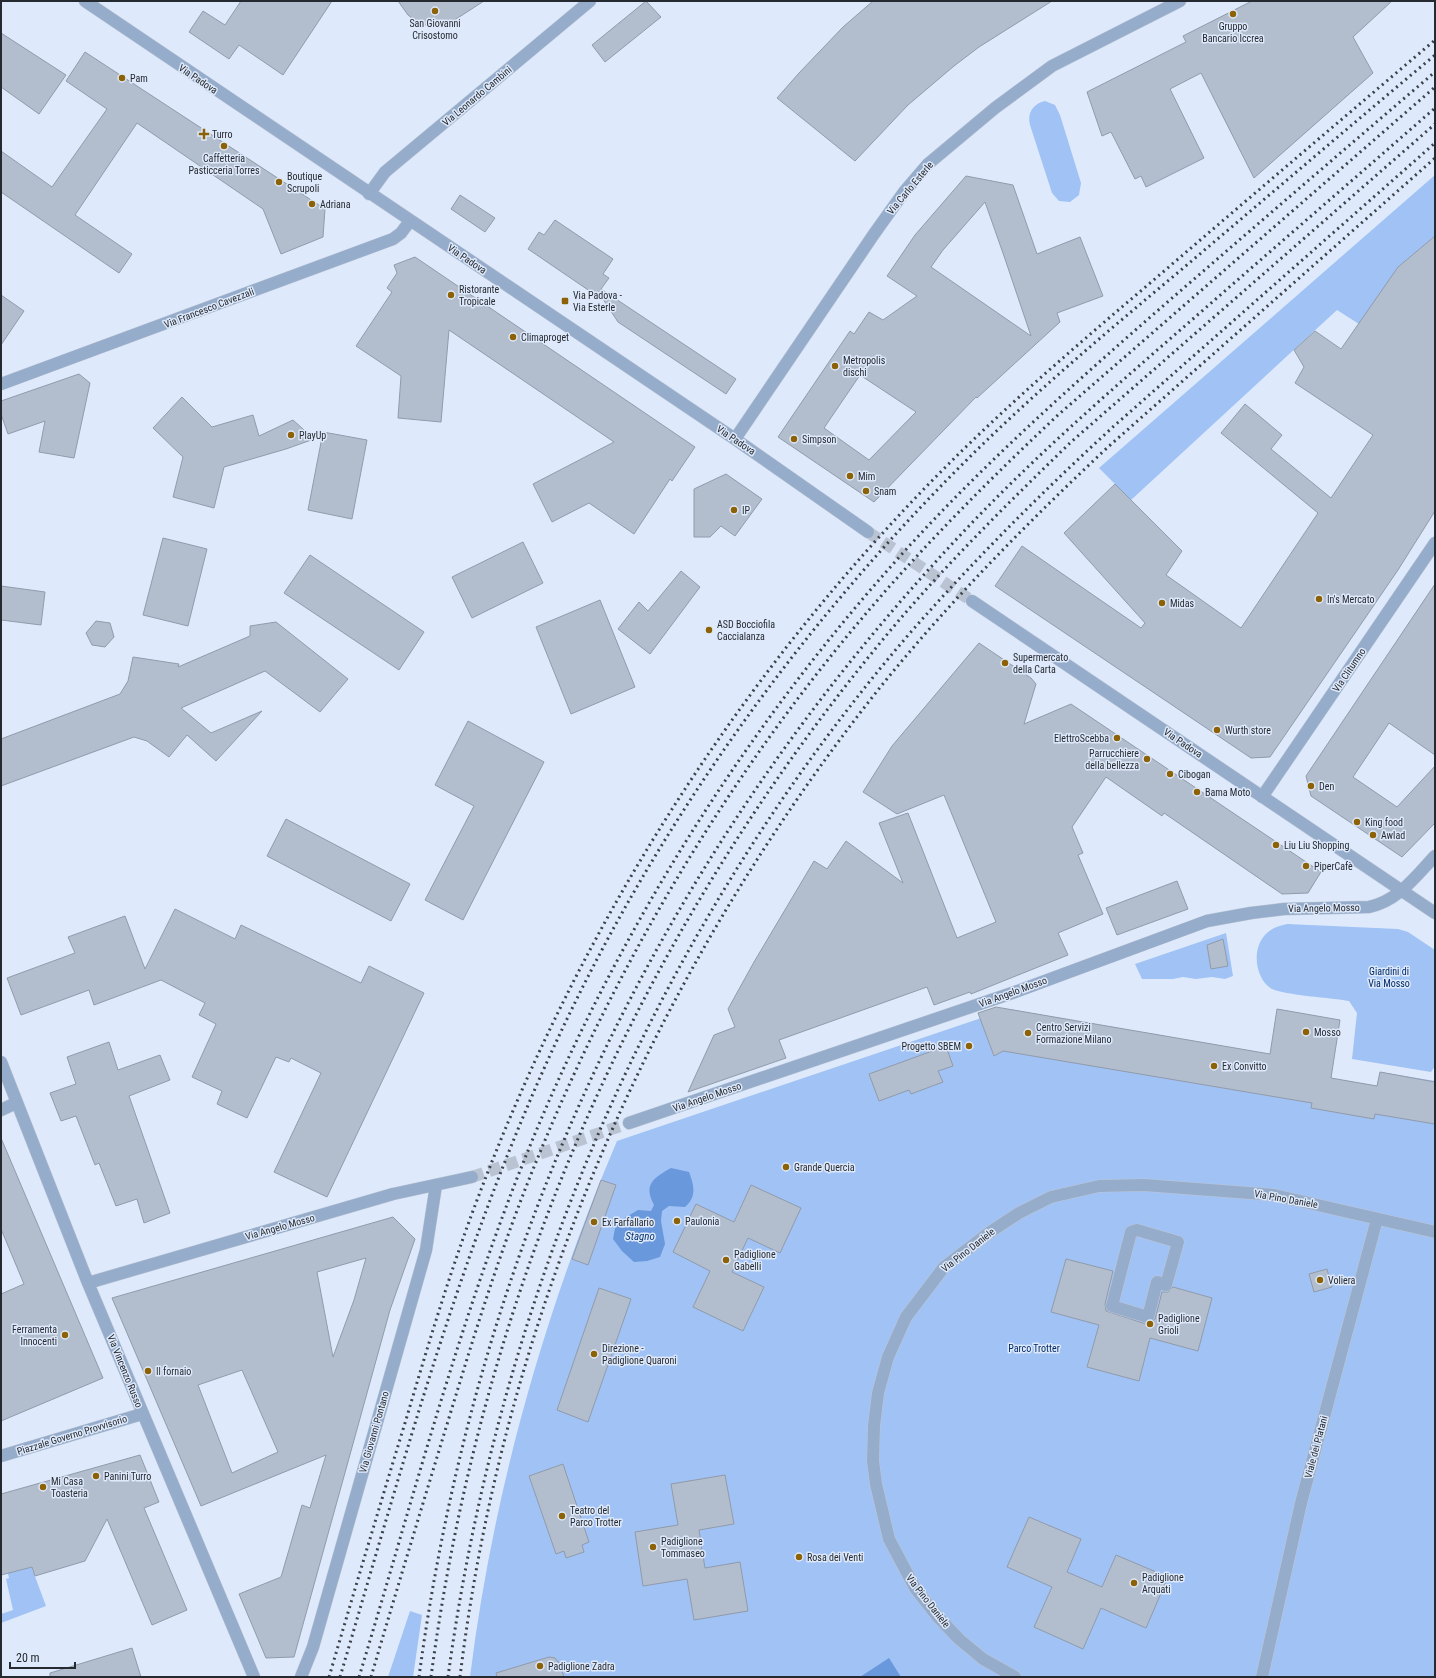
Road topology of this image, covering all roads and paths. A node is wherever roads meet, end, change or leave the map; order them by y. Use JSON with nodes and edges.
{"nodes":[{"id":1,"x":85,"y":1,"type":"edge"},
{"id":2,"x":590,"y":1,"type":"edge"},
{"id":3,"x":1180,"y":1,"type":"edge"},
{"id":4,"x":369,"y":194,"type":"junction"},
{"id":5,"x":410,"y":221,"type":"junction"},
{"id":6,"x":1,"y":384,"type":"edge"},
{"id":7,"x":735,"y":439,"type":"junction"},
{"id":8,"x":868,"y":532,"type":"tunnel mouth"},
{"id":9,"x":1435,"y":543,"type":"edge"},
{"id":10,"x":972,"y":601,"type":"tunnel mouth"},
{"id":11,"x":1262,"y":797,"type":"junction"},
{"id":12,"x":1435,"y":856,"type":"edge"},
{"id":13,"x":1401,"y":890,"type":"junction"},
{"id":14,"x":1435,"y":913,"type":"edge"},
{"id":15,"x":1,"y":1062,"type":"edge"},
{"id":16,"x":16,"y":1104,"type":"junction"},
{"id":17,"x":1,"y":1110,"type":"edge"},
{"id":18,"x":629,"y":1123,"type":"tunnel mouth"},
{"id":19,"x":472,"y":1177,"type":"tunnel mouth"},
{"id":20,"x":436,"y":1185,"type":"junction"},
{"id":21,"x":1377,"y":1219,"type":"junction"},
{"id":22,"x":1435,"y":1232,"type":"edge"},
{"id":23,"x":1131,"y":1236,"type":"joint"},
{"id":24,"x":88,"y":1283,"type":"junction"},
{"id":25,"x":142,"y":1414,"type":"junction"},
{"id":26,"x":1,"y":1456,"type":"edge"},
{"id":27,"x":254,"y":1677,"type":"edge"},
{"id":28,"x":301,"y":1677,"type":"edge"},
{"id":29,"x":1015,"y":1677,"type":"edge"},
{"id":30,"x":1262,"y":1677,"type":"edge"}],
"edges":[{"from":1,"to":4,"type":"street","name":"Via Padova"},
{"from":2,"to":4,"type":"street","name":"Via Leonardo Cambini"},
{"from":3,"to":7,"type":"street","name":"Via Carlo Esterle"},
{"from":4,"to":5,"type":"street","name":"Via Padova"},
{"from":5,"to":6,"type":"street","name":"Via Francesco Cavezzali"},
{"from":5,"to":7,"type":"street","name":"Via Padova"},
{"from":7,"to":8,"type":"street","name":"Via Padova"},
{"from":9,"to":11,"type":"street","name":"Via Clitumno"},
{"from":10,"to":11,"type":"street","name":"Via Padova"},
{"from":11,"to":13,"type":"street","name":"Via Padova"},
{"from":12,"to":13,"type":"street","name":"Via Angelo Mosso"},
{"from":13,"to":14,"type":"street","name":"Via Padova"},
{"from":13,"to":18,"type":"street","name":"Via Angelo Mosso"},
{"from":15,"to":16,"type":"street","name":"Via Vincenzo Russo"},
{"from":16,"to":17,"type":"street"},
{"from":16,"to":24,"type":"street","name":"Via Vincenzo Russo"},
{"from":19,"to":20,"type":"street","name":"Via Angelo Mosso"},
{"from":20,"to":24,"type":"street","name":"Via Angelo Mosso"},
{"from":20,"to":28,"type":"street","name":"Via Giovanni Pontano"},
{"from":21,"to":22,"type":"street","name":"Via Pino Daniele"},
{"from":21,"to":29,"type":"street","name":"Via Pino Daniele"},
{"from":21,"to":30,"type":"street","name":"Viale dei Platani"},
{"from":23,"to":23,"type":"street"},
{"from":24,"to":25,"type":"street","name":"Via Vincenzo Russo"},
{"from":25,"to":26,"type":"street","name":"Piazzale Governo Provvisorio"},
{"from":25,"to":27,"type":"street","name":"Via Vincenzo Russo"}]}
